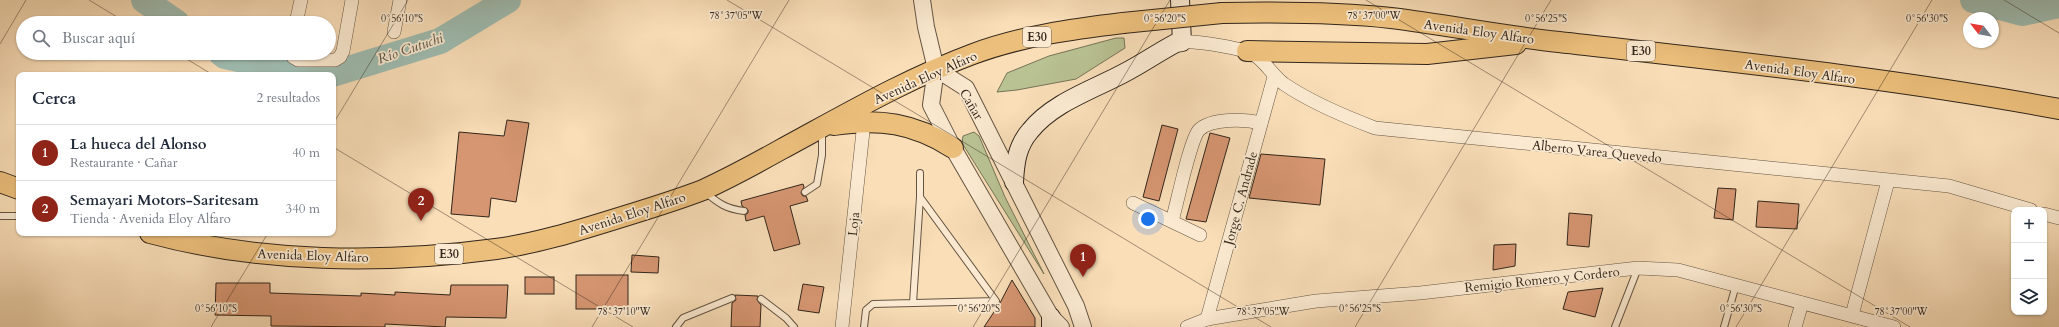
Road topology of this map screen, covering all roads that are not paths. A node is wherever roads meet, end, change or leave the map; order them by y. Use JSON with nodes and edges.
{"nodes":[{"id":1,"x":301,"y":0,"type":"edge"},
{"id":2,"x":352,"y":0,"type":"edge"},
{"id":3,"x":400,"y":0,"type":"edge"},
{"id":4,"x":922,"y":0,"type":"edge"},
{"id":5,"x":1180,"y":0,"type":"edge"},
{"id":6,"x":298,"y":16,"type":"edge"},
{"id":7,"x":394,"y":32,"type":"dead end"},
{"id":8,"x":1544,"y":40,"type":"junction"},
{"id":9,"x":1182,"y":42,"type":"junction"},
{"id":10,"x":1247,"y":51,"type":"junction"},
{"id":11,"x":336,"y":59,"type":"edge"},
{"id":12,"x":298,"y":60,"type":"edge"},
{"id":13,"x":334,"y":60,"type":"edge"},
{"id":14,"x":936,"y":69,"type":"junction"},
{"id":15,"x":1274,"y":77,"type":"junction"},
{"id":16,"x":2059,"y":109,"type":"edge"},
{"id":17,"x":864,"y":122,"type":"junction"},
{"id":18,"x":1261,"y":123,"type":"junction"},
{"id":19,"x":822,"y":127,"type":"junction"},
{"id":20,"x":953,"y":148,"type":"junction"},
{"id":21,"x":920,"y":173,"type":"dead end"},
{"id":22,"x":1888,"y":181,"type":"junction"},
{"id":23,"x":0,"y":182,"type":"edge"},
{"id":24,"x":1014,"y":182,"type":"junction"},
{"id":25,"x":16,"y":188,"type":"edge"},
{"id":26,"x":702,"y":190,"type":"junction"},
{"id":27,"x":805,"y":192,"type":"dead end"},
{"id":28,"x":920,"y":197,"type":"junction"},
{"id":29,"x":1133,"y":203,"type":"dead end"},
{"id":30,"x":2021,"y":207,"type":"edge"},
{"id":31,"x":744,"y":211,"type":"dead end"},
{"id":32,"x":2047,"y":215,"type":"edge"},
{"id":33,"x":0,"y":216,"type":"edge"},
{"id":34,"x":16,"y":216,"type":"edge"},
{"id":35,"x":2059,"y":218,"type":"edge"},
{"id":36,"x":1172,"y":221,"type":"junction"},
{"id":37,"x":1200,"y":235,"type":"dead end"},
{"id":38,"x":162,"y":236,"type":"edge"},
{"id":39,"x":1638,"y":268,"type":"junction"},
{"id":40,"x":1736,"y":285,"type":"junction"},
{"id":41,"x":732,"y":298,"type":"dead end"},
{"id":42,"x":761,"y":299,"type":"dead end"},
{"id":43,"x":913,"y":303,"type":"junction"},
{"id":44,"x":1802,"y":303,"type":"junction"},
{"id":45,"x":1852,"y":315,"type":"junction"},
{"id":46,"x":1207,"y":319,"type":"junction"},
{"id":47,"x":1054,"y":324,"type":"edge"},
{"id":48,"x":676,"y":327,"type":"edge"},
{"id":49,"x":794,"y":327,"type":"edge"},
{"id":50,"x":842,"y":327,"type":"edge"},
{"id":51,"x":864,"y":327,"type":"edge"},
{"id":52,"x":1083,"y":327,"type":"edge"},
{"id":53,"x":1187,"y":327,"type":"edge"},
{"id":54,"x":1615,"y":327,"type":"edge"},
{"id":55,"x":1724,"y":327,"type":"edge"},
{"id":56,"x":1795,"y":327,"type":"edge"},
{"id":57,"x":1894,"y":327,"type":"edge"}],
"edges":[{"from":1,"to":6,"type":"street"},
{"from":2,"to":11,"type":"street"},
{"from":3,"to":7,"type":"street"},
{"from":4,"to":14,"type":"street"},
{"from":5,"to":9,"type":"main road"},
{"from":8,"to":10,"type":"main road"},
{"from":8,"to":14,"type":"main road","name":"Avenida Eloy Alfaro","number":"E30","bridge":true},
{"from":8,"to":16,"type":"main road","name":"Avenida Eloy Alfaro","number":"E30"},
{"from":9,"to":10,"type":"street","name":"Alberto Varea Quevedo"},
{"from":9,"to":24,"type":"main road"},
{"from":10,"to":15,"type":"street","name":"Alberto Varea Quevedo"},
{"from":12,"to":13,"type":"street"},
{"from":14,"to":19,"type":"main road","name":"Avenida Eloy Alfaro","number":"E30"},
{"from":14,"to":20,"type":"street"},
{"from":14,"to":24,"type":"street","name":"Cañar"},
{"from":15,"to":18,"type":"street","name":"Jorge C. Andrade"},
{"from":15,"to":22,"type":"street","name":"Alberto Varea Quevedo"},
{"from":17,"to":19,"type":"main road"},
{"from":17,"to":20,"type":"main road"},
{"from":17,"to":50,"type":"street","name":"Loja"},
{"from":18,"to":36,"type":"street"},
{"from":18,"to":46,"type":"street","name":"Jorge C. Andrade"},
{"from":19,"to":26,"type":"main road","name":"Avenida Eloy Alfaro","number":"E30"},
{"from":19,"to":27,"type":"lane"},
{"from":20,"to":47,"type":"street"},
{"from":21,"to":28,"type":"lane"},
{"from":22,"to":30,"type":"street","name":"Alberto Varea Quevedo"},
{"from":22,"to":45,"type":"street"},
{"from":23,"to":25,"type":"main road"},
{"from":24,"to":52,"type":"street","name":"Cañar"},
{"from":26,"to":31,"type":"lane"},
{"from":26,"to":38,"type":"main road","name":"Avenida Eloy Alfaro","number":"E30"},
{"from":28,"to":43,"type":"lane"},
{"from":28,"to":43,"type":"lane"},
{"from":29,"to":36,"type":"street"},
{"from":32,"to":35,"type":"street"},
{"from":33,"to":34,"type":"lane"},
{"from":36,"to":37,"type":"street"},
{"from":39,"to":40,"type":"street","name":"Remigio Romero y Cordero"},
{"from":39,"to":46,"type":"street","name":"Remigio Romero y Cordero"},
{"from":39,"to":54,"type":"lane"},
{"from":40,"to":44,"type":"street","name":"Remigio Romero y Cordero"},
{"from":40,"to":55,"type":"lane"},
{"from":41,"to":48,"type":"lane"},
{"from":42,"to":49,"type":"lane"},
{"from":43,"to":51,"type":"lane"},
{"from":44,"to":45,"type":"street","name":"Remigio Romero y Cordero"},
{"from":44,"to":56,"type":"street"},
{"from":45,"to":57,"type":"street","name":"Remigio Romero y Cordero"},
{"from":46,"to":53,"type":"street","name":"Remigio Romero y Cordero"}]}
